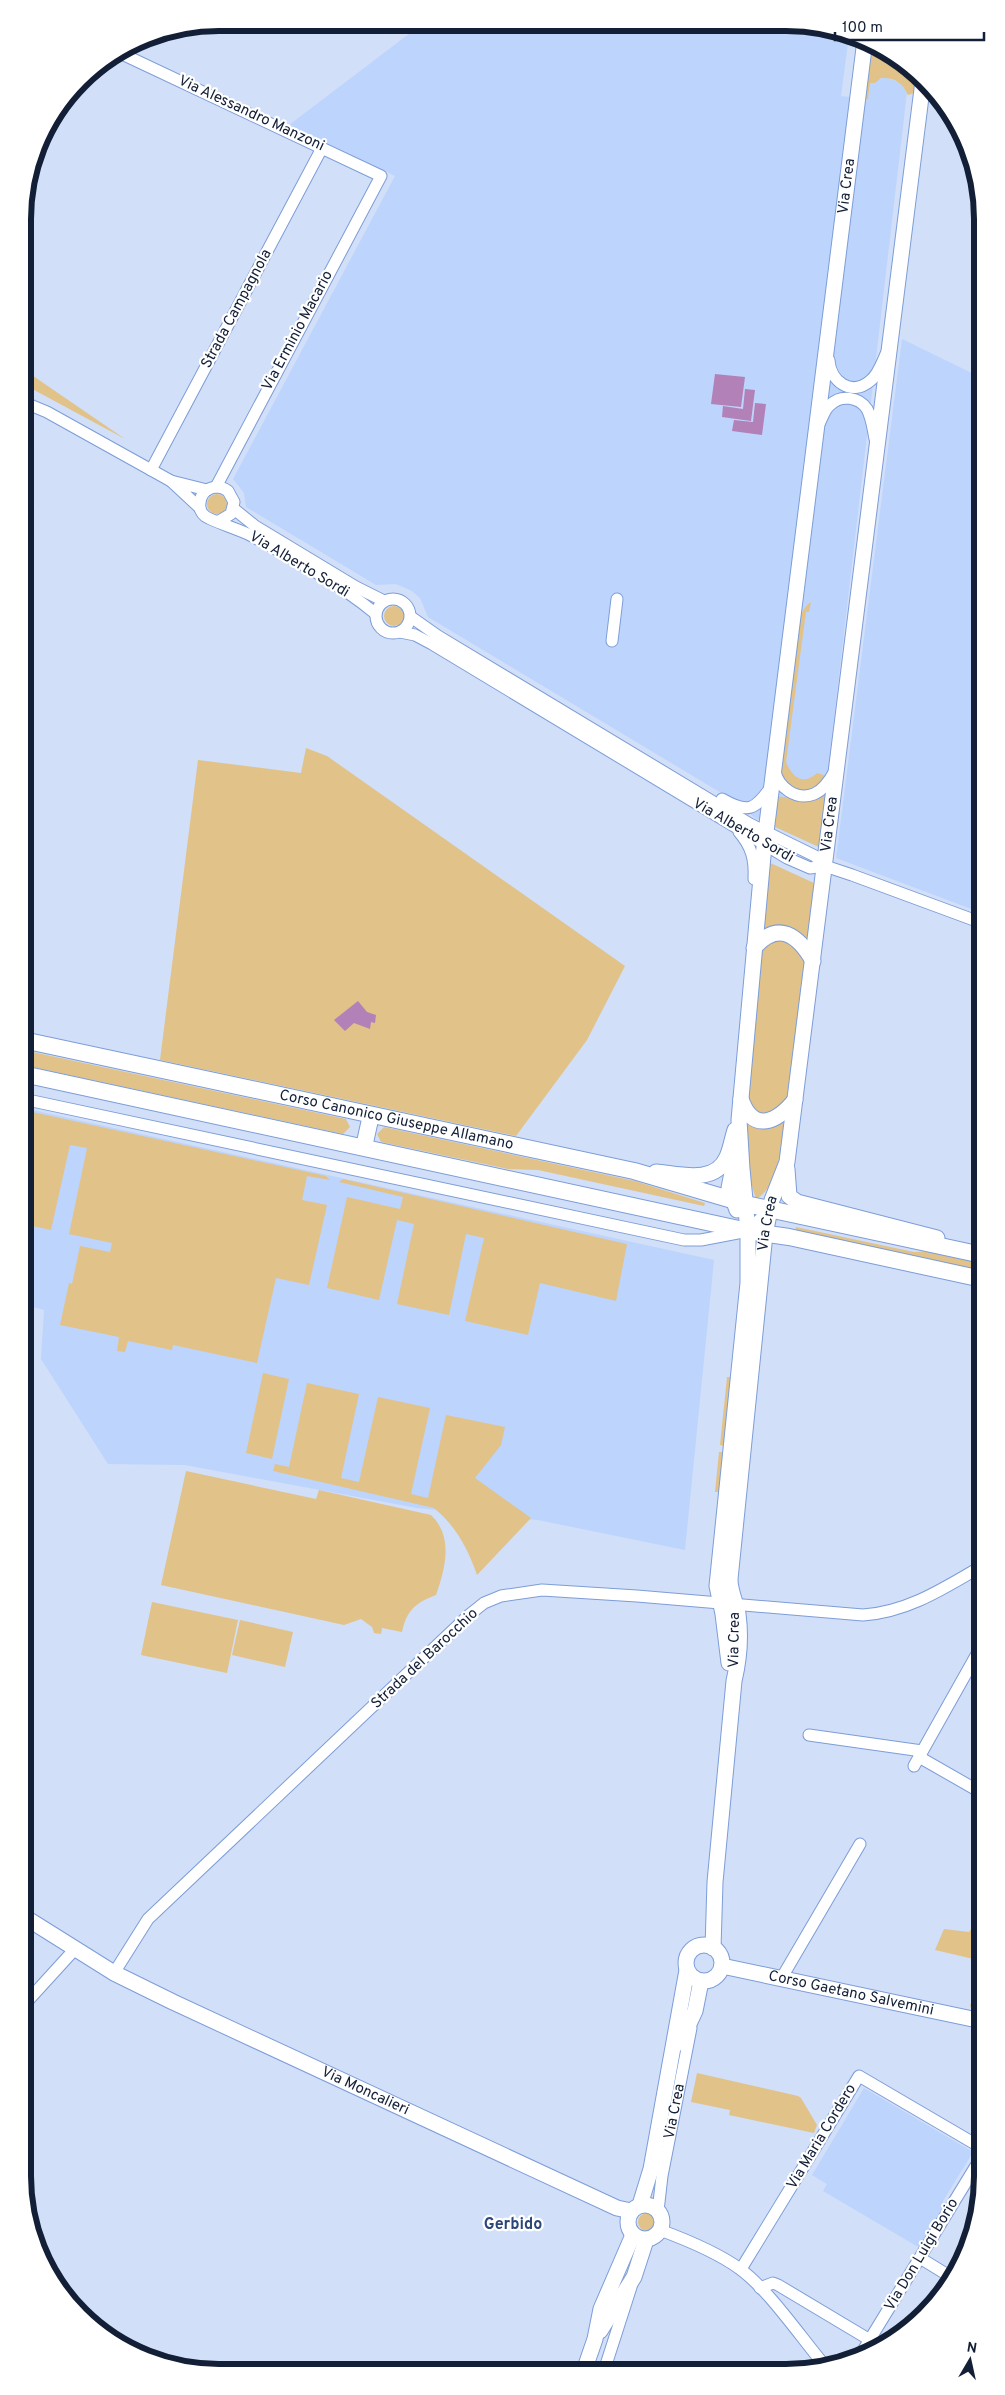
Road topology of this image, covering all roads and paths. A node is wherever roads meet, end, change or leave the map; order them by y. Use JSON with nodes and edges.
{"nodes":[{"id":1,"x":864,"y":49,"type":"edge"},
{"id":2,"x":127,"y":56,"type":"edge"},
{"id":3,"x":922,"y":89,"type":"edge"},
{"id":4,"x":322,"y":148,"type":"junction"},
{"id":5,"x":381,"y":176,"type":"joint"},
{"id":6,"x":829,"y":333,"type":"junction"},
{"id":7,"x":889,"y":349,"type":"junction"},
{"id":8,"x":31,"y":405,"type":"edge"},
{"id":9,"x":817,"y":429,"type":"junction"},
{"id":10,"x":877,"y":446,"type":"junction"},
{"id":11,"x":151,"y":470,"type":"junction"},
{"id":12,"x":171,"y":481,"type":"junction"},
{"id":13,"x":212,"y":488,"type":"junction"},
{"id":14,"x":200,"y":508,"type":"junction"},
{"id":15,"x":234,"y":509,"type":"junction"},
{"id":16,"x":219,"y":521,"type":"junction"},
{"id":17,"x":617,"y":599,"type":"dead end"},
{"id":18,"x":384,"y":601,"type":"junction"},
{"id":19,"x":376,"y":614,"type":"junction"},
{"id":20,"x":411,"y":617,"type":"junction"},
{"id":21,"x":400,"y":632,"type":"junction"},
{"id":22,"x":612,"y":641,"type":"dead end"},
{"id":23,"x":608,"y":746,"type":"junction"},
{"id":24,"x":775,"y":769,"type":"junction"},
{"id":25,"x":837,"y":769,"type":"junction"},
{"id":26,"x":663,"y":772,"type":"junction"},
{"id":27,"x":772,"y":786,"type":"junction"},
{"id":28,"x":734,"y":827,"type":"junction"},
{"id":29,"x":765,"y":838,"type":"junction"},
{"id":30,"x":825,"y":866,"type":"junction"},
{"id":31,"x":758,"y":906,"type":"junction"},
{"id":32,"x":974,"y":920,"type":"edge"},
{"id":33,"x":754,"y":948,"type":"junction"},
{"id":34,"x":813,"y":961,"type":"junction"},
{"id":35,"x":31,"y":1042,"type":"edge"},
{"id":36,"x":31,"y":1076,"type":"edge"},
{"id":37,"x":741,"y":1097,"type":"junction"},
{"id":38,"x":795,"y":1100,"type":"junction"},
{"id":39,"x":31,"y":1101,"type":"edge"},
{"id":40,"x":371,"y":1115,"type":"junction"},
{"id":41,"x":739,"y":1120,"type":"junction"},
{"id":42,"x":364,"y":1147,"type":"junction"},
{"id":43,"x":787,"y":1162,"type":"junction"},
{"id":44,"x":634,"y":1171,"type":"junction"},
{"id":45,"x":739,"y":1202,"type":"junction"},
{"id":46,"x":770,"y":1209,"type":"junction"},
{"id":47,"x":748,"y":1231,"type":"junction"},
{"id":48,"x":765,"y":1234,"type":"junction"},
{"id":49,"x":963,"y":1251,"type":"junction"},
{"id":50,"x":974,"y":1253,"type":"edge"},
{"id":51,"x":974,"y":1277,"type":"edge"},
{"id":52,"x":974,"y":1571,"type":"edge"},
{"id":53,"x":728,"y":1604,"type":"junction"},
{"id":54,"x":974,"y":1659,"type":"edge"},
{"id":55,"x":809,"y":1735,"type":"dead end"},
{"id":56,"x":918,"y":1758,"type":"junction"},
{"id":57,"x":974,"y":1789,"type":"edge"},
{"id":58,"x":860,"y":1844,"type":"dead end"},
{"id":59,"x":31,"y":1922,"type":"edge"},
{"id":60,"x":707,"y":1947,"type":"junction"},
{"id":61,"x":75,"y":1949,"type":"junction"},
{"id":62,"x":722,"y":1966,"type":"junction"},
{"id":63,"x":688,"y":1970,"type":"junction"},
{"id":64,"x":114,"y":1973,"type":"junction"},
{"id":65,"x":781,"y":1978,"type":"junction"},
{"id":66,"x":701,"y":1981,"type":"junction"},
{"id":67,"x":31,"y":1996,"type":"edge"},
{"id":68,"x":695,"y":2011,"type":"junction"},
{"id":69,"x":974,"y":2019,"type":"edge"},
{"id":70,"x":672,"y":2061,"type":"junction"},
{"id":71,"x":974,"y":2143,"type":"edge"},
{"id":72,"x":974,"y":2169,"type":"edge"},
{"id":73,"x":637,"y":2210,"type":"junction"},
{"id":74,"x":660,"y":2230,"type":"junction"},
{"id":75,"x":639,"y":2238,"type":"junction"},
{"id":76,"x":920,"y":2258,"type":"junction"},
{"id":77,"x":741,"y":2269,"type":"junction"},
{"id":78,"x":946,"y":2274,"type":"edge"},
{"id":79,"x":634,"y":2277,"type":"junction"},
{"id":80,"x":760,"y":2288,"type":"junction"},
{"id":81,"x":595,"y":2339,"type":"junction"},
{"id":82,"x":870,"y":2340,"type":"junction"},
{"id":83,"x":867,"y":2345,"type":"edge"},
{"id":84,"x":819,"y":2361,"type":"edge"},
{"id":85,"x":586,"y":2364,"type":"edge"},
{"id":86,"x":606,"y":2364,"type":"edge"}],
"edges":[{"from":1,"to":6,"type":"street","name":"Via Crea"},
{"from":2,"to":4,"type":"street","name":"Via Alessandro Manzoni"},
{"from":3,"to":7,"type":"street","name":"Via Crea"},
{"from":4,"to":5,"type":"street","name":"Via Alessandro Manzoni"},
{"from":4,"to":11,"type":"street","name":"Strada Campagnola"},
{"from":5,"to":13,"type":"street","name":"Via Erminio Macario"},
{"from":6,"to":7,"type":"street","name":"Via Crea"},
{"from":6,"to":9,"type":"street","name":"Via Crea"},
{"from":7,"to":10,"type":"street","name":"Via Crea"},
{"from":8,"to":11,"type":"street","name":"Via Alberto Sordi"},
{"from":9,"to":10,"type":"street","name":"Via Crea"},
{"from":9,"to":24,"type":"street","name":"Via Crea"},
{"from":10,"to":25,"type":"street","name":"Via Crea"},
{"from":11,"to":12,"type":"street","name":"Via Alberto Sordi"},
{"from":12,"to":13,"type":"street","name":"Via Alberto Sordi"},
{"from":12,"to":14,"type":"street","name":"Via Alberto Sordi"},
{"from":13,"to":14,"type":"street"},
{"from":13,"to":15,"type":"street","name":"Via Alberto Sordi"},
{"from":14,"to":16,"type":"street","name":"Via Alberto Sordi"},
{"from":15,"to":16,"type":"street"},
{"from":15,"to":18,"type":"street","name":"Via Alberto Sordi"},
{"from":16,"to":19,"type":"street","name":"Via Alberto Sordi"},
{"from":17,"to":22,"type":"street"},
{"from":18,"to":19,"type":"street"},
{"from":18,"to":20,"type":"street","name":"Via Alberto Sordi"},
{"from":19,"to":21,"type":"street","name":"Via Alberto Sordi"},
{"from":20,"to":21,"type":"street"},
{"from":20,"to":23,"type":"street","name":"Via Alberto Sordi"},
{"from":21,"to":23,"type":"street","name":"Via Alberto Sordi"},
{"from":23,"to":26,"type":"street","name":"Via Alberto Sordi"},
{"from":23,"to":28,"type":"street","name":"Via Alberto Sordi"},
{"from":24,"to":25,"type":"street","name":"Via Crea"},
{"from":24,"to":27,"type":"street","name":"Via Crea"},
{"from":25,"to":30,"type":"street","name":"Via Crea"},
{"from":26,"to":27,"type":"street","name":"Via Alberto Sordi"},
{"from":26,"to":29,"type":"street","name":"Via Alberto Sordi"},
{"from":27,"to":29,"type":"street","name":"Via Crea"},
{"from":28,"to":29,"type":"street","name":"Via Alberto Sordi"},
{"from":28,"to":31,"type":"street","name":"Via Crea"},
{"from":29,"to":30,"type":"street","name":"Via Alberto Sordi"},
{"from":29,"to":31,"type":"street","name":"Via Crea"},
{"from":30,"to":32,"type":"street","name":"Via Alberto Sordi"},
{"from":30,"to":34,"type":"street","name":"Via Crea"},
{"from":31,"to":33,"type":"street","name":"Via Crea"},
{"from":33,"to":34,"type":"street"},
{"from":33,"to":37,"type":"street","name":"Via Crea"},
{"from":34,"to":38,"type":"street","name":"Via Crea"},
{"from":35,"to":40,"type":"main road","name":"Corso Canonico Giuseppe Allamano"},
{"from":36,"to":42,"type":"main road"},
{"from":37,"to":38,"type":"street"},
{"from":37,"to":41,"type":"street","name":"Via Crea"},
{"from":38,"to":43,"type":"street","name":"Via Crea"},
{"from":39,"to":47,"type":"street"},
{"from":40,"to":42,"type":"main road"},
{"from":40,"to":44,"type":"main road","name":"Corso Canonico Giuseppe Allamano"},
{"from":41,"to":44,"type":"street"},
{"from":41,"to":45,"type":"street","name":"Via Crea"},
{"from":42,"to":47,"type":"main road"},
{"from":43,"to":46,"type":"street","name":"Via Crea"},
{"from":43,"to":49,"type":"street"},
{"from":44,"to":45,"type":"main road","name":"Corso Canonico Giuseppe Allamano"},
{"from":45,"to":46,"type":"main road","name":"Corso Canonico Giuseppe Allamano"},
{"from":45,"to":47,"type":"street","name":"Via Crea"},
{"from":46,"to":47,"type":"street"},
{"from":46,"to":48,"type":"street","name":"Via Crea"},
{"from":46,"to":49,"type":"main road","name":"Corso Canonico Giuseppe Allamano"},
{"from":47,"to":48,"type":"main road"},
{"from":47,"to":53,"type":"street","name":"Via Crea"},
{"from":48,"to":51,"type":"main road"},
{"from":48,"to":53,"type":"street","name":"Via Crea"},
{"from":49,"to":50,"type":"main road","name":"Corso Canonico Giuseppe Allamano"},
{"from":52,"to":53,"type":"street","name":"Strada del Barocchio"},
{"from":53,"to":60,"type":"street","name":"Via Crea"},
{"from":53,"to":64,"type":"street","name":"Strada del Barocchio"},
{"from":54,"to":56,"type":"street"},
{"from":55,"to":56,"type":"street"},
{"from":56,"to":57,"type":"street"},
{"from":58,"to":65,"type":"street"},
{"from":59,"to":61,"type":"street","name":"Via Moncalieri"},
{"from":60,"to":62,"type":"street"},
{"from":60,"to":63,"type":"street"},
{"from":61,"to":64,"type":"street","name":"Via Moncalieri"},
{"from":61,"to":67,"type":"street"},
{"from":62,"to":65,"type":"street","name":"Corso Gaetano Salvemini"},
{"from":62,"to":66,"type":"street"},
{"from":63,"to":66,"type":"street"},
{"from":63,"to":70,"type":"street","name":"Via Crea"},
{"from":64,"to":73,"type":"street","name":"Via Moncalieri"},
{"from":65,"to":69,"type":"street","name":"Corso Gaetano Salvemini"},
{"from":66,"to":68,"type":"street","name":"Via Crea"},
{"from":68,"to":70,"type":"street","name":"Via Crea"},
{"from":68,"to":73,"type":"street","name":"Via Crea"},
{"from":70,"to":73,"type":"street","name":"Via Crea"},
{"from":71,"to":77,"type":"street","name":"Via Maria Cordero"},
{"from":72,"to":76,"type":"street","name":"Via Don Luigi Borio"},
{"from":73,"to":74,"type":"street"},
{"from":73,"to":75,"type":"street"},
{"from":74,"to":75,"type":"street"},
{"from":74,"to":77,"type":"street"},
{"from":75,"to":79,"type":"street"},
{"from":75,"to":81,"type":"street"},
{"from":76,"to":78,"type":"street"},
{"from":76,"to":82,"type":"street","name":"Via Don Luigi Borio"},
{"from":77,"to":80,"type":"street"},
{"from":79,"to":81,"type":"street"},
{"from":79,"to":86,"type":"street"},
{"from":80,"to":82,"type":"street"},
{"from":80,"to":84,"type":"street"},
{"from":81,"to":85,"type":"street"},
{"from":82,"to":83,"type":"street","name":"Via Don Luigi Borio"}]}
